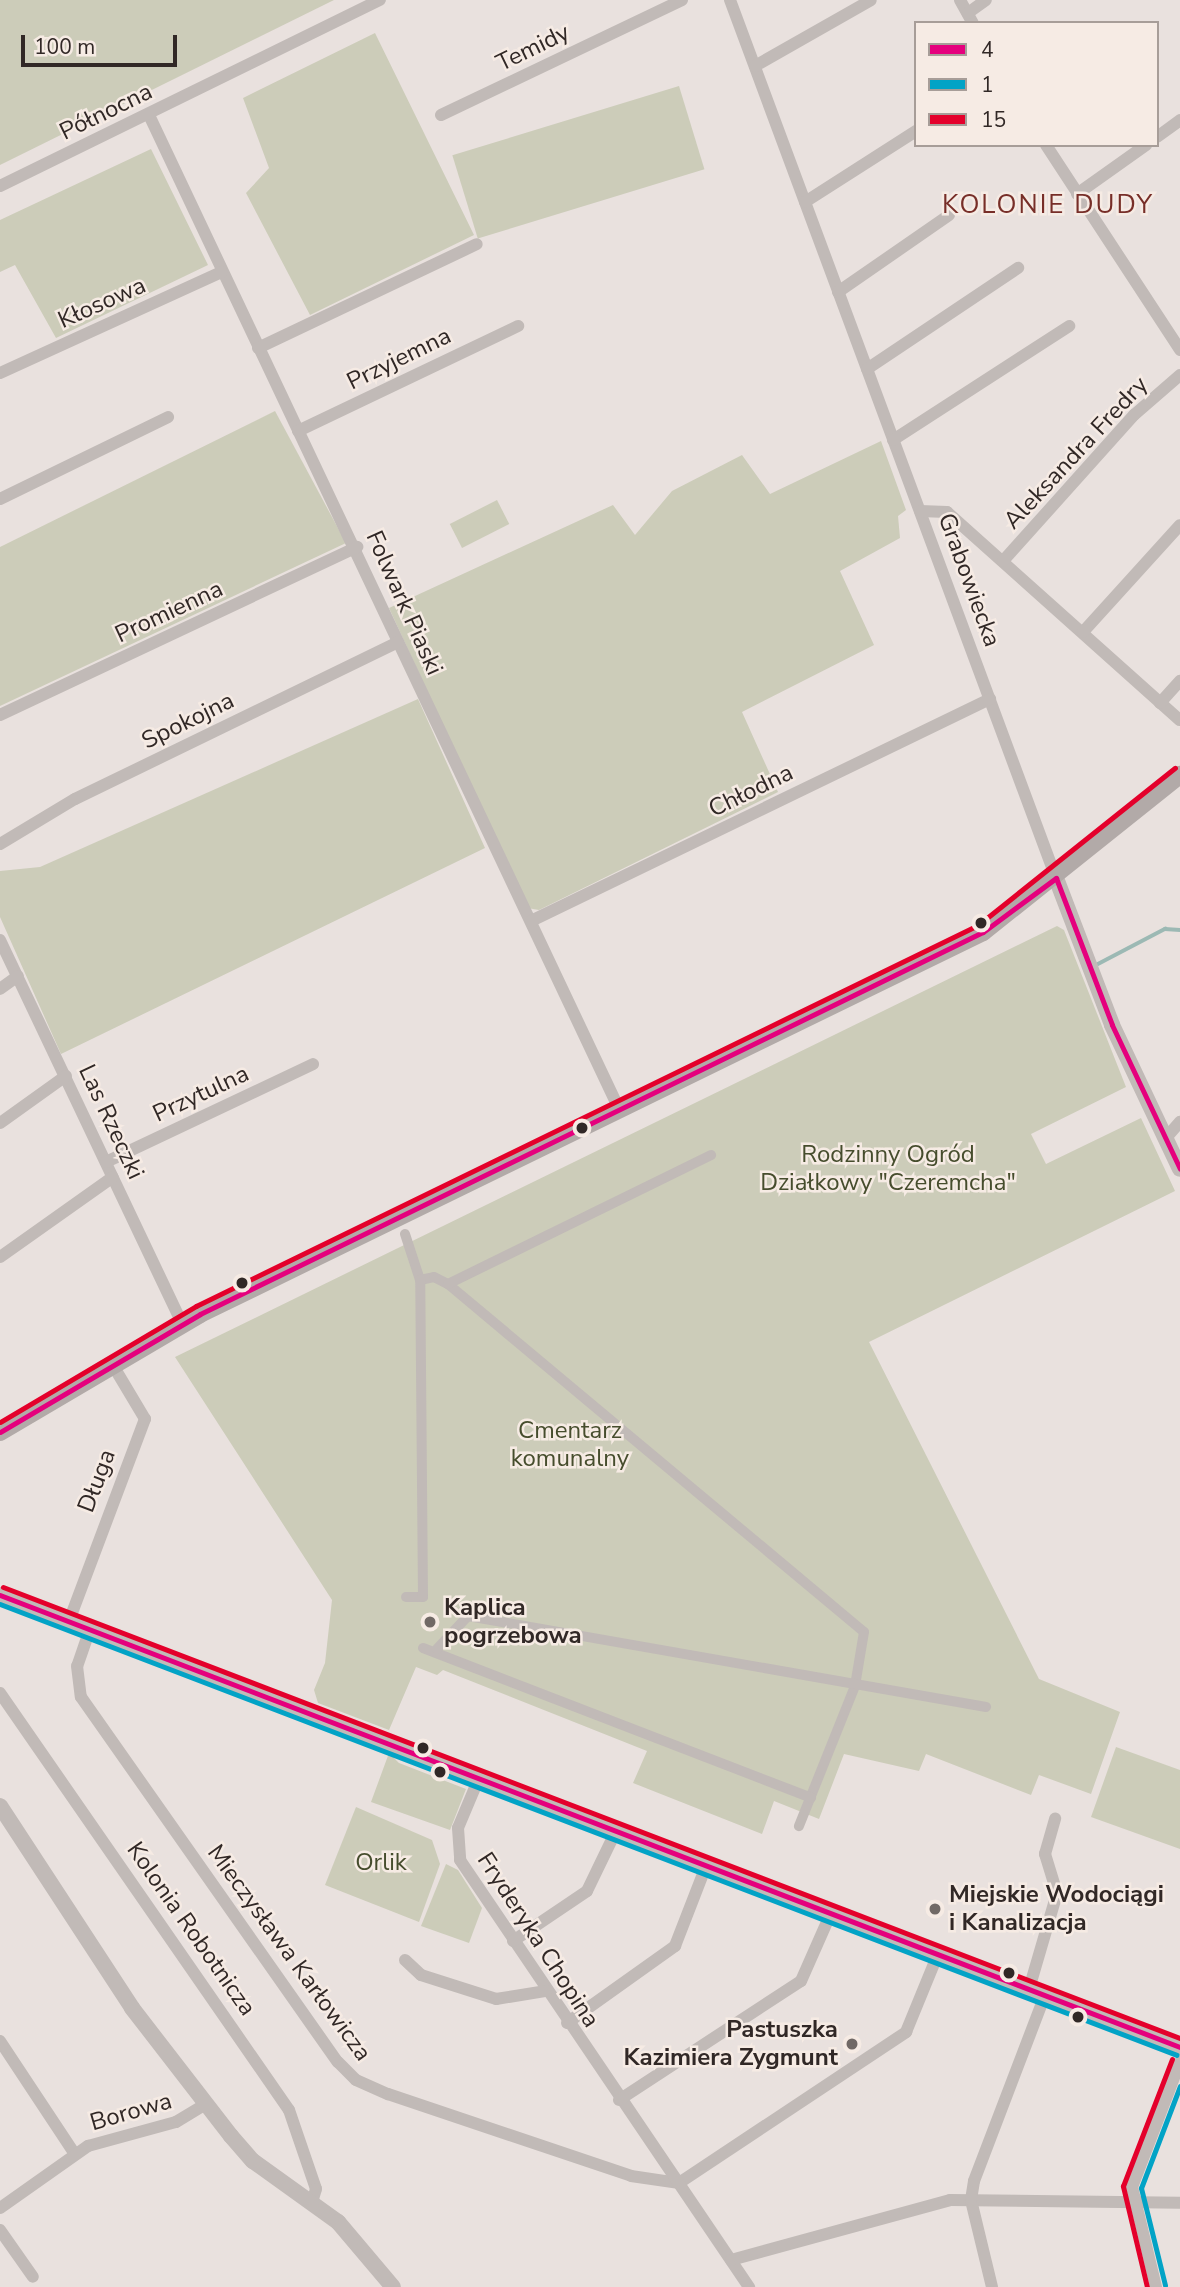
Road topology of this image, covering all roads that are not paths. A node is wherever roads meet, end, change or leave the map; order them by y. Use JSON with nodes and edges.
{"nodes":[{"id":1,"x":380,"y":0,"type":"edge"},
{"id":2,"x":681,"y":0,"type":"edge"},
{"id":3,"x":730,"y":0,"type":"edge"},
{"id":4,"x":871,"y":0,"type":"edge"},
{"id":5,"x":960,"y":0,"type":"edge"},
{"id":6,"x":986,"y":0,"type":"edge"},
{"id":7,"x":970,"y":18,"type":"edge"},
{"id":8,"x":755,"y":66,"type":"junction"},
{"id":9,"x":149,"y":115,"type":"junction"},
{"id":10,"x":441,"y":115,"type":"dead end"},
{"id":11,"x":1180,"y":120,"type":"edge"},
{"id":12,"x":914,"y":132,"type":"edge"},
{"id":13,"x":1159,"y":136,"type":"edge"},
{"id":14,"x":1047,"y":147,"type":"edge"},
{"id":15,"x":1143,"y":147,"type":"edge"},
{"id":16,"x":0,"y":186,"type":"edge"},
{"id":17,"x":1077,"y":194,"type":"junction"},
{"id":18,"x":805,"y":202,"type":"junction"},
{"id":19,"x":949,"y":215,"type":"dead end"},
{"id":20,"x":477,"y":244,"type":"dead end"},
{"id":21,"x":1017,"y":268,"type":"dead end"},
{"id":22,"x":222,"y":272,"type":"junction"},
{"id":23,"x":838,"y":292,"type":"junction"},
{"id":24,"x":518,"y":326,"type":"dead end"},
{"id":25,"x":1069,"y":326,"type":"dead end"},
{"id":26,"x":258,"y":348,"type":"junction"},
{"id":27,"x":1180,"y":350,"type":"edge"},
{"id":28,"x":867,"y":369,"type":"junction"},
{"id":29,"x":0,"y":373,"type":"edge"},
{"id":30,"x":1180,"y":375,"type":"edge"},
{"id":31,"x":168,"y":417,"type":"dead end"},
{"id":32,"x":298,"y":431,"type":"junction"},
{"id":33,"x":894,"y":440,"type":"junction"},
{"id":34,"x":0,"y":499,"type":"edge"},
{"id":35,"x":920,"y":511,"type":"junction"},
{"id":36,"x":1180,"y":525,"type":"edge"},
{"id":37,"x":357,"y":547,"type":"junction"},
{"id":38,"x":1003,"y":561,"type":"junction"},
{"id":39,"x":1083,"y":632,"type":"junction"},
{"id":40,"x":398,"y":642,"type":"junction"},
{"id":41,"x":1180,"y":681,"type":"edge"},
{"id":42,"x":990,"y":699,"type":"junction"},
{"id":43,"x":1160,"y":702,"type":"junction"},
{"id":44,"x":0,"y":715,"type":"edge"},
{"id":45,"x":1180,"y":720,"type":"edge"},
{"id":46,"x":1180,"y":775,"type":"edge"},
{"id":47,"x":0,"y":844,"type":"edge"},
{"id":48,"x":1056,"y":878,"type":"junction"},
{"id":49,"x":531,"y":921,"type":"junction"},
{"id":50,"x":0,"y":940,"type":"edge"},
{"id":51,"x":18,"y":976,"type":"junction"},
{"id":52,"x":0,"y":989,"type":"edge"},
{"id":53,"x":313,"y":1064,"type":"dead end"},
{"id":54,"x":66,"y":1076,"type":"junction"},
{"id":55,"x":619,"y":1110,"type":"junction"},
{"id":56,"x":1180,"y":1122,"type":"edge"},
{"id":57,"x":0,"y":1123,"type":"edge"},
{"id":58,"x":1165,"y":1139,"type":"junction"},
{"id":59,"x":711,"y":1155,"type":"dead end"},
{"id":60,"x":106,"y":1162,"type":"junction"},
{"id":61,"x":1180,"y":1169,"type":"edge"},
{"id":62,"x":113,"y":1177,"type":"junction"},
{"id":63,"x":405,"y":1234,"type":"dead end"},
{"id":64,"x":0,"y":1257,"type":"edge"},
{"id":65,"x":420,"y":1280,"type":"junction"},
{"id":66,"x":448,"y":1284,"type":"junction"},
{"id":67,"x":181,"y":1324,"type":"junction"},
{"id":68,"x":111,"y":1362,"type":"junction"},
{"id":69,"x":0,"y":1432,"type":"edge"},
{"id":70,"x":0,"y":1595,"type":"edge"},
{"id":71,"x":407,"y":1597,"type":"dead end"},
{"id":72,"x":69,"y":1620,"type":"junction"},
{"id":73,"x":90,"y":1629,"type":"junction"},
{"id":74,"x":423,"y":1648,"type":"dead end"},
{"id":75,"x":437,"y":1648,"type":"junction"},
{"id":76,"x":855,"y":1686,"type":"junction"},
{"id":77,"x":0,"y":1693,"type":"edge"},
{"id":78,"x":986,"y":1707,"type":"dead end"},
{"id":79,"x":479,"y":1778,"type":"junction"},
{"id":80,"x":811,"y":1798,"type":"junction"},
{"id":81,"x":0,"y":1806,"type":"edge"},
{"id":82,"x":1055,"y":1818,"type":"dead end"},
{"id":83,"x":799,"y":1826,"type":"dead end"},
{"id":84,"x":616,"y":1831,"type":"junction"},
{"id":85,"x":706,"y":1866,"type":"junction"},
{"id":86,"x":831,"y":1913,"type":"junction"},
{"id":87,"x":513,"y":1941,"type":"junction"},
{"id":88,"x":938,"y":1954,"type":"junction"},
{"id":89,"x":405,"y":1960,"type":"dead end"},
{"id":90,"x":546,"y":1992,"type":"junction"},
{"id":91,"x":1037,"y":1992,"type":"junction"},
{"id":92,"x":566,"y":2023,"type":"junction"},
{"id":93,"x":0,"y":2041,"type":"edge"},
{"id":94,"x":1180,"y":2048,"type":"edge"},
{"id":95,"x":1180,"y":2062,"type":"edge"},
{"id":96,"x":619,"y":2100,"type":"junction"},
{"id":97,"x":206,"y":2104,"type":"junction"},
{"id":98,"x":74,"y":2153,"type":"junction"},
{"id":99,"x":679,"y":2183,"type":"junction"},
{"id":100,"x":971,"y":2200,"type":"junction"},
{"id":101,"x":312,"y":2202,"type":"junction"},
{"id":102,"x":1136,"y":2202,"type":"junction"},
{"id":103,"x":1180,"y":2203,"type":"edge"},
{"id":104,"x":0,"y":2208,"type":"edge"},
{"id":105,"x":0,"y":2230,"type":"edge"},
{"id":106,"x":731,"y":2260,"type":"junction"},
{"id":107,"x":33,"y":2277,"type":"dead end"},
{"id":108,"x":393,"y":2287,"type":"edge"},
{"id":109,"x":749,"y":2287,"type":"edge"},
{"id":110,"x":992,"y":2287,"type":"edge"},
{"id":111,"x":1156,"y":2287,"type":"edge"}],
"edges":[{"from":1,"to":9,"type":"street","name":"Północna"},
{"from":2,"to":10,"type":"street","name":"Temidy"},
{"from":3,"to":8,"type":"street","name":"Grabowiecka"},
{"from":4,"to":8,"type":"street"},
{"from":5,"to":7,"type":"street"},
{"from":6,"to":7,"type":"street"},
{"from":8,"to":18,"type":"street","name":"Grabowiecka"},
{"from":9,"to":16,"type":"street","name":"Północna"},
{"from":9,"to":22,"type":"street","name":"Folwark Piaski"},
{"from":11,"to":13,"type":"street"},
{"from":12,"to":18,"type":"street"},
{"from":14,"to":17,"type":"street"},
{"from":15,"to":17,"type":"street"},
{"from":17,"to":27,"type":"street"},
{"from":18,"to":23,"type":"street","name":"Grabowiecka"},
{"from":19,"to":23,"type":"street"},
{"from":20,"to":26,"type":"street"},
{"from":21,"to":28,"type":"street"},
{"from":22,"to":26,"type":"street","name":"Folwark Piaski"},
{"from":22,"to":29,"type":"street","name":"Kłosowa"},
{"from":23,"to":28,"type":"street","name":"Grabowiecka"},
{"from":24,"to":32,"type":"street","name":"Przyjemna"},
{"from":25,"to":33,"type":"street"},
{"from":26,"to":32,"type":"street","name":"Folwark Piaski"},
{"from":28,"to":33,"type":"street","name":"Grabowiecka"},
{"from":30,"to":38,"type":"street","name":"Aleksandra Fredry"},
{"from":31,"to":34,"type":"street"},
{"from":32,"to":37,"type":"street","name":"Folwark Piaski"},
{"from":33,"to":35,"type":"street","name":"Grabowiecka"},
{"from":35,"to":38,"type":"street"},
{"from":35,"to":42,"type":"street","name":"Grabowiecka"},
{"from":36,"to":39,"type":"street"},
{"from":37,"to":40,"type":"street","name":"Folwark Piaski"},
{"from":37,"to":44,"type":"street","name":"Promienna"},
{"from":38,"to":39,"type":"street"},
{"from":39,"to":43,"type":"street"},
{"from":40,"to":47,"type":"street","name":"Spokojna"},
{"from":40,"to":49,"type":"street","name":"Folwark Piaski"},
{"from":41,"to":43,"type":"street"},
{"from":42,"to":48,"type":"street","name":"Grabowiecka"},
{"from":42,"to":49,"type":"street","name":"Chłodna"},
{"from":43,"to":45,"type":"street"},
{"from":46,"to":48,"type":"main road"},
{"from":48,"to":55,"type":"main road"},
{"from":48,"to":58,"type":"street","name":"Grabowiecka"},
{"from":49,"to":55,"type":"street","name":"Folwark Piaski"},
{"from":50,"to":51,"type":"street","name":"Las Rzeczki"},
{"from":51,"to":52,"type":"street"},
{"from":51,"to":54,"type":"street","name":"Las Rzeczki"},
{"from":53,"to":60,"type":"street","name":"Przytulna"},
{"from":54,"to":57,"type":"street"},
{"from":54,"to":60,"type":"street","name":"Las Rzeczki"},
{"from":55,"to":67,"type":"main road"},
{"from":56,"to":58,"type":"street"},
{"from":58,"to":61,"type":"street","name":"Grabowiecka"},
{"from":59,"to":66,"type":"street"},
{"from":60,"to":62,"type":"street","name":"Las Rzeczki"},
{"from":62,"to":64,"type":"street"},
{"from":62,"to":67,"type":"street","name":"Las Rzeczki"},
{"from":63,"to":65,"type":"street"},
{"from":65,"to":66,"type":"street"},
{"from":65,"to":71,"type":"street"},
{"from":66,"to":76,"type":"street"},
{"from":67,"to":68,"type":"main road"},
{"from":68,"to":69,"type":"main road"},
{"from":68,"to":72,"type":"street","name":"Długa"},
{"from":70,"to":72,"type":"street"},
{"from":72,"to":73,"type":"street"},
{"from":73,"to":79,"type":"street"},
{"from":73,"to":99,"type":"street","name":"Mieczysława Karłowicza"},
{"from":74,"to":75,"type":"street"},
{"from":75,"to":76,"type":"street"},
{"from":75,"to":80,"type":"street"},
{"from":76,"to":78,"type":"street"},
{"from":76,"to":80,"type":"street"},
{"from":77,"to":101,"type":"street","name":"Kolonia Robotnicza"},
{"from":79,"to":84,"type":"street"},
{"from":79,"to":87,"type":"street","name":"Fryderyka Chopina"},
{"from":80,"to":83,"type":"street"},
{"from":81,"to":97,"type":"street"},
{"from":82,"to":91,"type":"street"},
{"from":84,"to":85,"type":"street"},
{"from":84,"to":87,"type":"street"},
{"from":85,"to":86,"type":"street"},
{"from":85,"to":92,"type":"street"},
{"from":86,"to":88,"type":"street"},
{"from":86,"to":96,"type":"street"},
{"from":87,"to":90,"type":"street","name":"Fryderyka Chopina"},
{"from":88,"to":91,"type":"street"},
{"from":88,"to":99,"type":"street"},
{"from":89,"to":90,"type":"street"},
{"from":90,"to":92,"type":"street","name":"Fryderyka Chopina"},
{"from":91,"to":94,"type":"street"},
{"from":91,"to":100,"type":"street"},
{"from":92,"to":96,"type":"street","name":"Fryderyka Chopina"},
{"from":93,"to":98,"type":"street"},
{"from":95,"to":102,"type":"street"},
{"from":96,"to":99,"type":"street","name":"Fryderyka Chopina"},
{"from":97,"to":98,"type":"street","name":"Borowa"},
{"from":97,"to":101,"type":"street"},
{"from":98,"to":104,"type":"street","name":"Borowa"},
{"from":99,"to":106,"type":"street","name":"Fryderyka Chopina"},
{"from":100,"to":102,"type":"street"},
{"from":100,"to":106,"type":"street"},
{"from":100,"to":110,"type":"street"},
{"from":101,"to":108,"type":"street"},
{"from":102,"to":103,"type":"street"},
{"from":102,"to":111,"type":"street"},
{"from":105,"to":107,"type":"street"},
{"from":106,"to":109,"type":"street","name":"Fryderyka Chopina"}]}
